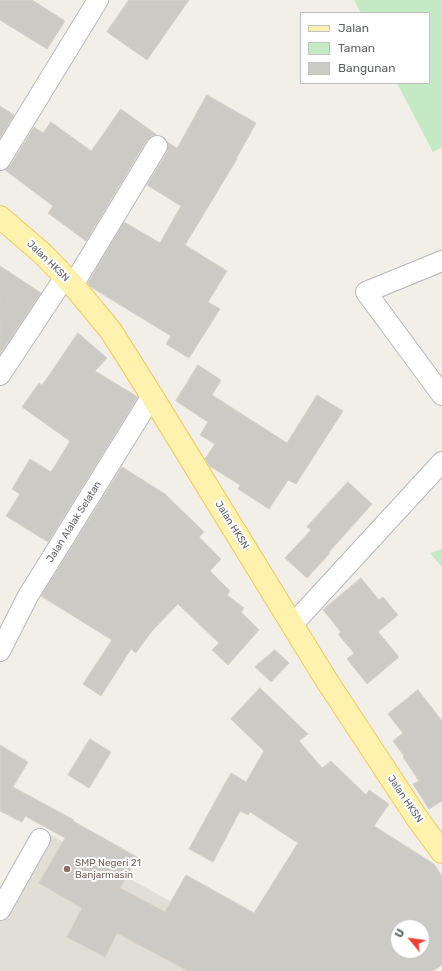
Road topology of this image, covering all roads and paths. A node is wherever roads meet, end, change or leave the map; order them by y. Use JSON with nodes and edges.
{"nodes":[{"id":1,"x":98,"y":0,"type":"edge"},
{"id":2,"x":156,"y":146,"type":"dead end"},
{"id":3,"x":0,"y":160,"type":"edge"},
{"id":4,"x":0,"y":217,"type":"edge"},
{"id":5,"x":442,"y":261,"type":"edge"},
{"id":6,"x":69,"y":281,"type":"junction"},
{"id":7,"x":0,"y":375,"type":"edge"},
{"id":8,"x":439,"y":385,"type":"edge"},
{"id":9,"x":152,"y":396,"type":"junction"},
{"id":10,"x":442,"y":462,"type":"edge"},
{"id":11,"x":293,"y":624,"type":"junction"},
{"id":12,"x":0,"y":651,"type":"edge"},
{"id":13,"x":40,"y":839,"type":"dead end"},
{"id":14,"x":442,"y":852,"type":"edge"},
{"id":15,"x":0,"y":910,"type":"edge"}],
"edges":[{"from":1,"to":3,"type":"street"},
{"from":2,"to":6,"type":"street"},
{"from":4,"to":6,"type":"main road","name":"Jalan HKSN"},
{"from":5,"to":8,"type":"street"},
{"from":6,"to":7,"type":"street"},
{"from":6,"to":9,"type":"main road","name":"Jalan HKSN"},
{"from":9,"to":11,"type":"main road","name":"Jalan HKSN"},
{"from":9,"to":12,"type":"street","name":"Jalan Alalak Selatan"},
{"from":10,"to":11,"type":"street"},
{"from":11,"to":14,"type":"main road","name":"Jalan HKSN"},
{"from":13,"to":15,"type":"street"}]}
